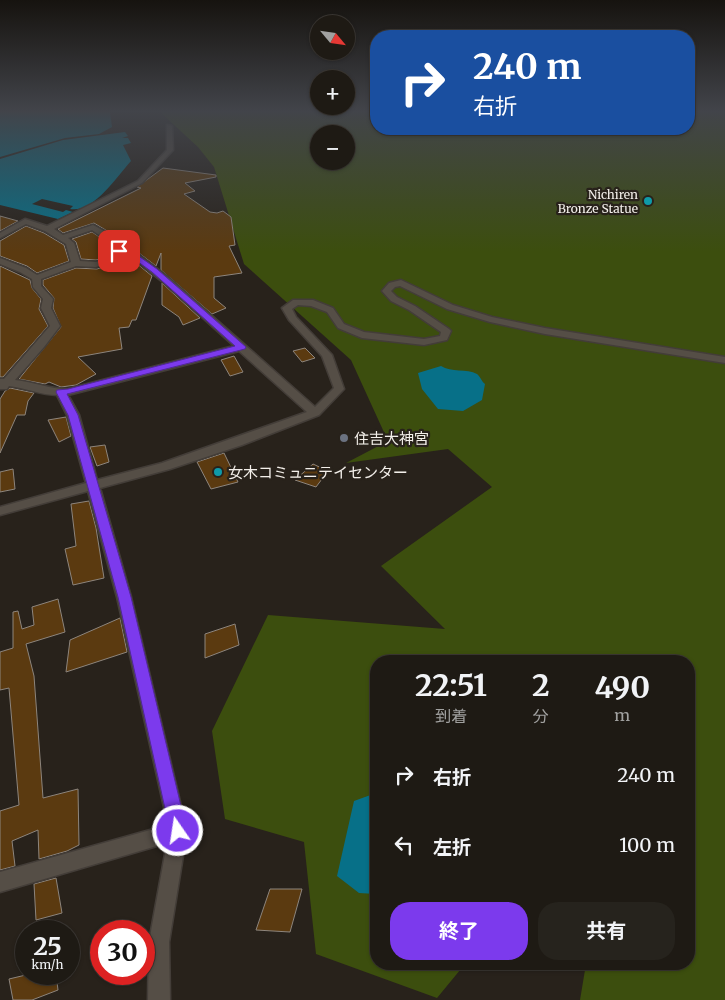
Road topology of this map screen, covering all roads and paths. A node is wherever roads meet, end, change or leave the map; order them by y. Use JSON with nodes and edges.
{"nodes":[{"id":1,"x":162,"y":159,"type":"edge"},
{"id":2,"x":48,"y":229,"type":"junction"},
{"id":3,"x":0,"y":236,"type":"edge"},
{"id":4,"x":64,"y":237,"type":"junction"},
{"id":5,"x":123,"y":256,"type":"junction"},
{"id":6,"x":0,"y":261,"type":"edge"},
{"id":7,"x":76,"y":262,"type":"junction"},
{"id":8,"x":36,"y":278,"type":"junction"},
{"id":9,"x":242,"y":347,"type":"junction"},
{"id":10,"x":725,"y":360,"type":"edge"},
{"id":11,"x":2,"y":385,"type":"edge"},
{"id":12,"x":60,"y":392,"type":"junction"},
{"id":13,"x":315,"y":413,"type":"junction"},
{"id":14,"x":92,"y":485,"type":"junction"},
{"id":15,"x":0,"y":511,"type":"edge"},
{"id":16,"x":178,"y":831,"type":"junction"},
{"id":17,"x":0,"y":882,"type":"edge"},
{"id":18,"x":159,"y":1000,"type":"edge"}],
"edges":[{"from":1,"to":2,"type":"street"},
{"from":2,"to":3,"type":"street"},
{"from":2,"to":4,"type":"street"},
{"from":4,"to":5,"type":"street"},
{"from":4,"to":7,"type":"street"},
{"from":5,"to":7,"type":"street"},
{"from":5,"to":9,"type":"street"},
{"from":6,"to":8,"type":"street"},
{"from":7,"to":8,"type":"street"},
{"from":8,"to":11,"type":"street"},
{"from":9,"to":12,"type":"street"},
{"from":9,"to":13,"type":"street"},
{"from":10,"to":13,"type":"street"},
{"from":11,"to":12,"type":"street"},
{"from":12,"to":14,"type":"street"},
{"from":13,"to":14,"type":"street"},
{"from":14,"to":15,"type":"street"},
{"from":14,"to":16,"type":"street"},
{"from":16,"to":17,"type":"street"},
{"from":16,"to":18,"type":"street"}]}
